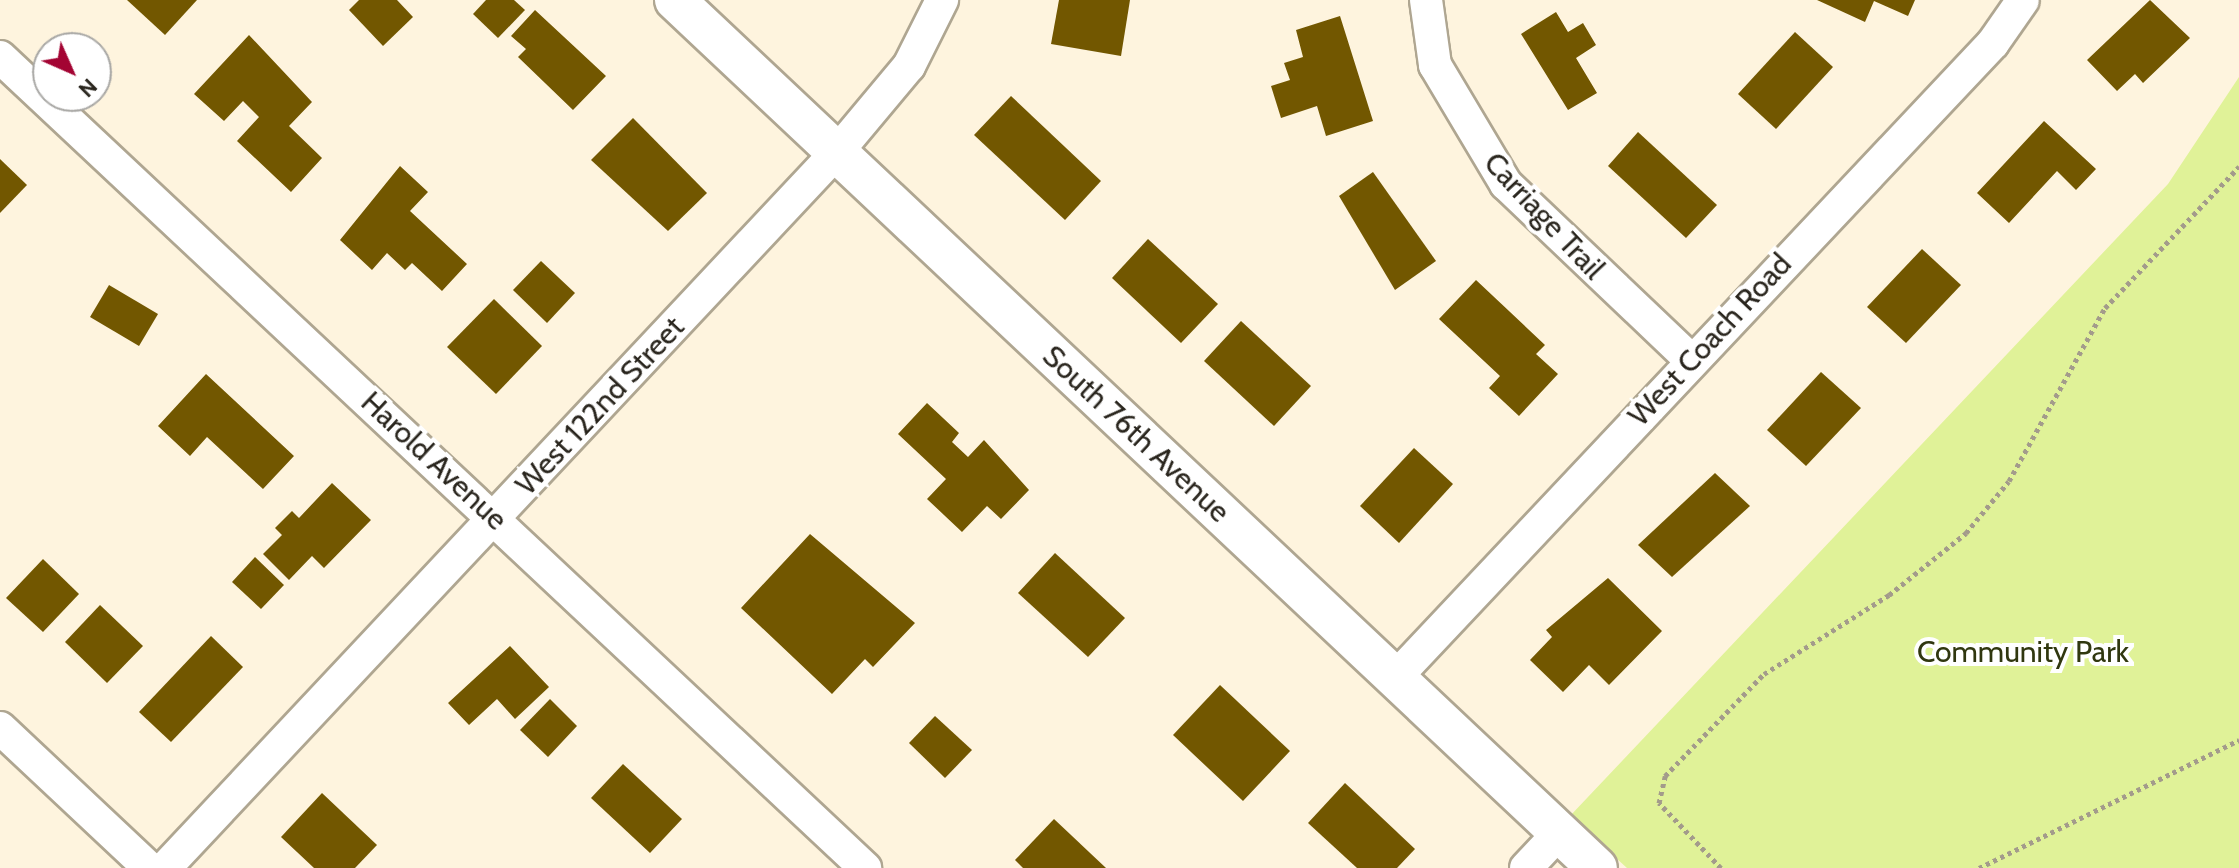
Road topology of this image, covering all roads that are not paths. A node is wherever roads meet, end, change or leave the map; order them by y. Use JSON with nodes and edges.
{"nodes":[{"id":1,"x":675,"y":0,"type":"edge"},
{"id":2,"x":942,"y":0,"type":"edge"},
{"id":3,"x":1426,"y":0,"type":"edge"},
{"id":4,"x":2023,"y":0,"type":"edge"},
{"id":5,"x":0,"y":57,"type":"edge"},
{"id":6,"x":837,"y":152,"type":"junction"},
{"id":7,"x":1690,"y":359,"type":"junction"},
{"id":8,"x":495,"y":518,"type":"junction"},
{"id":9,"x":1395,"y":678,"type":"junction"},
{"id":10,"x":0,"y":728,"type":"edge"},
{"id":11,"x":1559,"y":833,"type":"junction"},
{"id":12,"x":149,"y":868,"type":"edge"},
{"id":13,"x":165,"y":868,"type":"edge"},
{"id":14,"x":865,"y":868,"type":"edge"},
{"id":15,"x":1526,"y":868,"type":"edge"},
{"id":16,"x":1597,"y":868,"type":"edge"}],
"edges":[{"from":1,"to":6,"type":"street","name":"South 76th Avenue"},
{"from":2,"to":6,"type":"street","name":"West 122nd Street"},
{"from":3,"to":7,"type":"street","name":"Carriage Trail"},
{"from":4,"to":7,"type":"street","name":"West Coach Road"},
{"from":5,"to":8,"type":"street","name":"Harold Avenue"},
{"from":6,"to":8,"type":"street","name":"West 122nd Street"},
{"from":6,"to":9,"type":"street","name":"South 76th Avenue"},
{"from":7,"to":9,"type":"street","name":"West Coach Road"},
{"from":8,"to":13,"type":"street","name":"West 122nd Street"},
{"from":8,"to":14,"type":"street","name":"Harold Avenue"},
{"from":9,"to":11,"type":"street","name":"South 76th Avenue"},
{"from":10,"to":12,"type":"street"},
{"from":11,"to":15,"type":"street"},
{"from":11,"to":16,"type":"street","name":"South 76th Avenue"}]}
